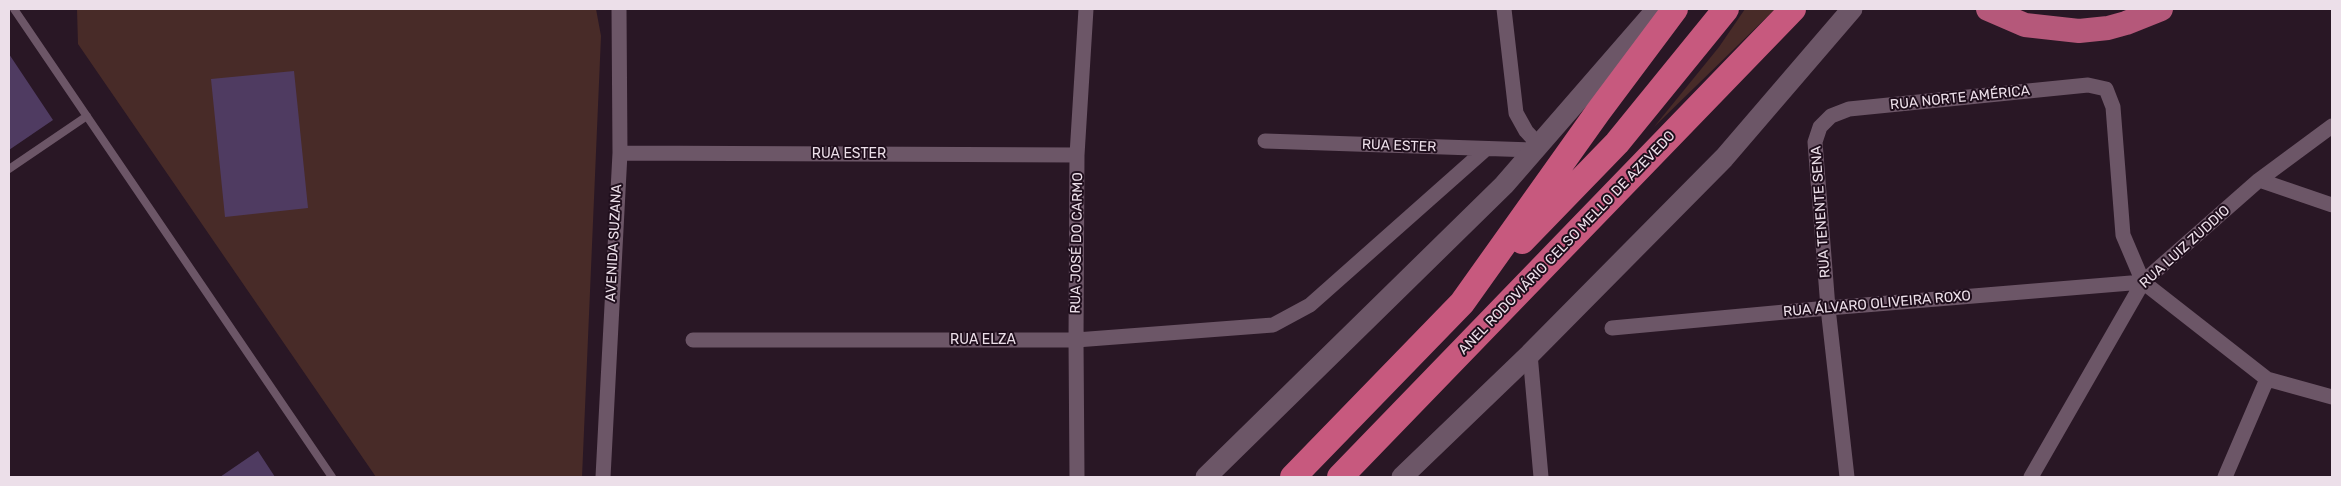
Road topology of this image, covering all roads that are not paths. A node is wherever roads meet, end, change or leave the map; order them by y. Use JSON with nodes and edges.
{"nodes":[{"id":1,"x":14,"y":9,"type":"edge"},
{"id":2,"x":619,"y":9,"type":"edge"},
{"id":3,"x":1086,"y":9,"type":"edge"},
{"id":4,"x":1504,"y":9,"type":"edge"},
{"id":5,"x":1657,"y":9,"type":"edge"},
{"id":6,"x":1675,"y":9,"type":"edge"},
{"id":7,"x":1726,"y":9,"type":"edge"},
{"id":8,"x":1793,"y":9,"type":"edge"},
{"id":9,"x":1852,"y":9,"type":"edge"},
{"id":10,"x":1988,"y":9,"type":"edge"},
{"id":11,"x":2161,"y":9,"type":"edge"},
{"id":12,"x":87,"y":116,"type":"junction"},
{"id":13,"x":2332,"y":126,"type":"edge"},
{"id":14,"x":1820,"y":127,"type":"joint"},
{"id":15,"x":1265,"y":141,"type":"dead end"},
{"id":16,"x":1535,"y":147,"type":"junction"},
{"id":17,"x":1486,"y":149,"type":"junction"},
{"id":18,"x":620,"y":153,"type":"junction"},
{"id":19,"x":1078,"y":155,"type":"junction"},
{"id":20,"x":9,"y":170,"type":"edge"},
{"id":21,"x":2259,"y":180,"type":"junction"},
{"id":22,"x":2332,"y":205,"type":"edge"},
{"id":23,"x":2143,"y":282,"type":"junction"},
{"id":24,"x":1462,"y":303,"type":"junction"},
{"id":25,"x":1828,"y":308,"type":"junction"},
{"id":26,"x":1612,"y":328,"type":"dead end"},
{"id":27,"x":693,"y":340,"type":"dead end"},
{"id":28,"x":1076,"y":340,"type":"junction"},
{"id":29,"x":1530,"y":354,"type":"junction"},
{"id":30,"x":2267,"y":378,"type":"junction"},
{"id":31,"x":2332,"y":397,"type":"edge"},
{"id":32,"x":332,"y":477,"type":"edge"},
{"id":33,"x":603,"y":477,"type":"edge"},
{"id":34,"x":1077,"y":477,"type":"edge"},
{"id":35,"x":1206,"y":477,"type":"edge"},
{"id":36,"x":1293,"y":477,"type":"edge"},
{"id":37,"x":1340,"y":477,"type":"edge"},
{"id":38,"x":1402,"y":477,"type":"edge"},
{"id":39,"x":1540,"y":477,"type":"edge"},
{"id":40,"x":1847,"y":477,"type":"edge"},
{"id":41,"x":2031,"y":477,"type":"edge"},
{"id":42,"x":2225,"y":477,"type":"edge"}],
"edges":[{"from":1,"to":12,"type":"lane"},
{"from":2,"to":18,"type":"street","name":"AVENIDA SUZANA"},
{"from":3,"to":19,"type":"street","name":"RUA JOSÉ DO CARMO"},
{"from":4,"to":16,"type":"street"},
{"from":5,"to":16,"type":"main road"},
{"from":6,"to":24,"type":"highway"},
{"from":7,"to":24,"type":"highway"},
{"from":8,"to":37,"type":"highway","name":"ANEL RODOVIÁRIO CELSO MELLO DE AZEVEDO"},
{"from":9,"to":29,"type":"main road"},
{"from":10,"to":11,"type":"highway"},
{"from":12,"to":20,"type":"lane"},
{"from":12,"to":32,"type":"lane"},
{"from":13,"to":21,"type":"street","name":"RUA LUIZ ZUDDIO"},
{"from":14,"to":23,"type":"street","name":"RUA NORTE AMÉRICA"},
{"from":14,"to":25,"type":"street","name":"RUA TENENTE SENA"},
{"from":15,"to":17,"type":"street","name":"RUA ESTER"},
{"from":16,"to":17,"type":"street","name":"RUA ESTER"},
{"from":16,"to":35,"type":"main road"},
{"from":17,"to":28,"type":"street","name":"RUA ELZA"},
{"from":18,"to":19,"type":"street","name":"RUA ESTER"},
{"from":18,"to":33,"type":"street","name":"AVENIDA SUZANA"},
{"from":19,"to":28,"type":"street","name":"RUA JOSÉ DO CARMO"},
{"from":21,"to":22,"type":"street"},
{"from":21,"to":23,"type":"street","name":"RUA LUIZ ZUDDIO"},
{"from":23,"to":25,"type":"street","name":"RUA ÁLVARO OLIVEIRA ROXO"},
{"from":23,"to":30,"type":"street"},
{"from":23,"to":41,"type":"street","name":"RUA LUIZ ZUDDIO"},
{"from":24,"to":36,"type":"highway"},
{"from":25,"to":26,"type":"street","name":"RUA ÁLVARO OLIVEIRA ROXO"},
{"from":25,"to":40,"type":"street","name":"RUA TENENTE SENA"},
{"from":27,"to":28,"type":"street","name":"RUA ELZA"},
{"from":28,"to":34,"type":"street","name":"RUA JOSÉ DO CARMO"},
{"from":29,"to":38,"type":"main road"},
{"from":29,"to":39,"type":"street"},
{"from":30,"to":31,"type":"street"},
{"from":30,"to":42,"type":"street"}]}
